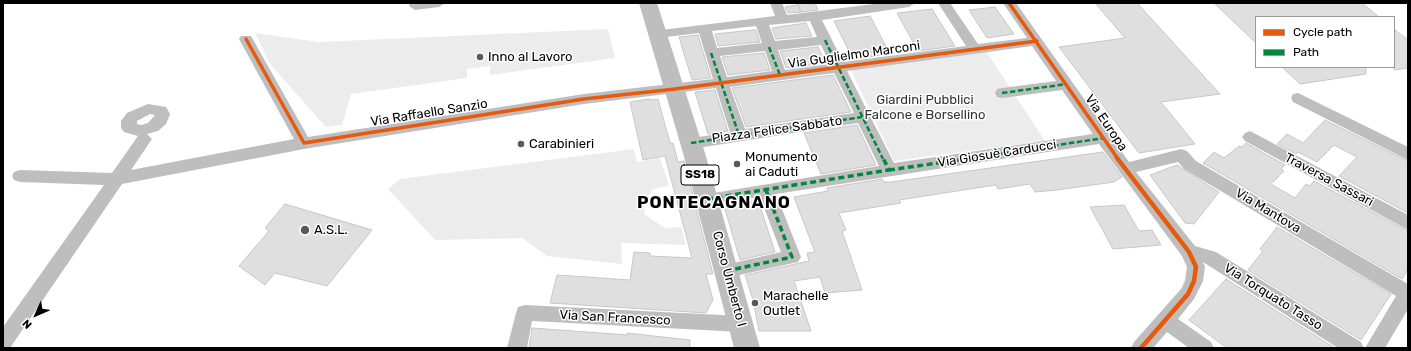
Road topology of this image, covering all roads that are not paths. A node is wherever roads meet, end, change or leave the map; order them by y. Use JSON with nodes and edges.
{"nodes":[{"id":1,"x":439,"y":3,"type":"edge"},
{"id":2,"x":648,"y":3,"type":"edge"},
{"id":3,"x":776,"y":3,"type":"edge"},
{"id":4,"x":909,"y":3,"type":"edge"},
{"id":5,"x":944,"y":3,"type":"edge"},
{"id":6,"x":1009,"y":3,"type":"edge"},
{"id":7,"x":415,"y":6,"type":"dead end"},
{"id":8,"x":814,"y":17,"type":"junction"},
{"id":9,"x":783,"y":20,"type":"junction"},
{"id":10,"x":761,"y":21,"type":"junction"},
{"id":11,"x":704,"y":29,"type":"junction"},
{"id":12,"x":658,"y":34,"type":"junction"},
{"id":13,"x":246,"y":39,"type":"dead end"},
{"id":14,"x":825,"y":40,"type":"junction"},
{"id":15,"x":1037,"y":41,"type":"junction"},
{"id":16,"x":769,"y":46,"type":"junction"},
{"id":17,"x":974,"y":48,"type":"junction"},
{"id":18,"x":712,"y":53,"type":"junction"},
{"id":19,"x":838,"y":67,"type":"junction"},
{"id":20,"x":780,"y":75,"type":"junction"},
{"id":21,"x":722,"y":83,"type":"junction"},
{"id":22,"x":1067,"y":84,"type":"junction"},
{"id":23,"x":675,"y":89,"type":"junction"},
{"id":24,"x":1002,"y":93,"type":"dead end"},
{"id":25,"x":1298,"y":98,"type":"dead end"},
{"id":26,"x":862,"y":117,"type":"junction"},
{"id":27,"x":140,"y":135,"type":"junction"},
{"id":28,"x":739,"y":135,"type":"junction"},
{"id":29,"x":1250,"y":137,"type":"dead end"},
{"id":30,"x":1104,"y":138,"type":"junction"},
{"id":31,"x":691,"y":142,"type":"junction"},
{"id":32,"x":304,"y":144,"type":"junction"},
{"id":33,"x":1408,"y":154,"type":"edge"},
{"id":34,"x":1125,"y":169,"type":"junction"},
{"id":35,"x":889,"y":170,"type":"junction"},
{"id":36,"x":20,"y":176,"type":"dead end"},
{"id":37,"x":116,"y":179,"type":"junction"},
{"id":38,"x":766,"y":190,"type":"junction"},
{"id":39,"x":707,"y":200,"type":"junction"},
{"id":40,"x":1408,"y":223,"type":"edge"},
{"id":41,"x":1189,"y":252,"type":"junction"},
{"id":42,"x":726,"y":270,"type":"junction"},
{"id":43,"x":1407,"y":293,"type":"edge"},
{"id":44,"x":1166,"y":321,"type":"junction"},
{"id":45,"x":741,"y":324,"type":"junction"},
{"id":46,"x":3,"y":343,"type":"edge"},
{"id":47,"x":517,"y":348,"type":"edge"},
{"id":48,"x":747,"y":348,"type":"edge"},
{"id":49,"x":1141,"y":348,"type":"edge"},
{"id":50,"x":1204,"y":348,"type":"edge"},
{"id":51,"x":1354,"y":348,"type":"edge"},
{"id":52,"x":1376,"y":348,"type":"edge"}],
"edges":[{"from":1,"to":7,"type":"street"},
{"from":2,"to":12,"type":"main road","name":"Corso Umberto I","number":"SS18"},
{"from":3,"to":9,"type":"street"},
{"from":4,"to":8,"type":"street"},
{"from":5,"to":17,"type":"street"},
{"from":6,"to":15,"type":"street","name":"Via Europa"},
{"from":8,"to":9,"type":"street"},
{"from":8,"to":14,"type":"street","name":"Piazza Felice Sabbato"},
{"from":9,"to":10,"type":"street"},
{"from":10,"to":11,"type":"street"},
{"from":10,"to":16,"type":"street"},
{"from":11,"to":12,"type":"street"},
{"from":11,"to":18,"type":"street"},
{"from":12,"to":23,"type":"main road","name":"Corso Umberto I","number":"SS18"},
{"from":13,"to":32,"type":"street"},
{"from":14,"to":16,"type":"street"},
{"from":14,"to":19,"type":"street","name":"Piazza Felice Sabbato"},
{"from":15,"to":17,"type":"street","name":"Via Guglielmo Marconi"},
{"from":15,"to":22,"type":"street","name":"Via Europa"},
{"from":16,"to":18,"type":"street"},
{"from":16,"to":20,"type":"street"},
{"from":17,"to":19,"type":"street","name":"Via Guglielmo Marconi"},
{"from":18,"to":21,"type":"street"},
{"from":19,"to":20,"type":"street","name":"Via Guglielmo Marconi"},
{"from":19,"to":26,"type":"street","name":"Piazza Felice Sabbato"},
{"from":20,"to":21,"type":"street","name":"Via Guglielmo Marconi"},
{"from":21,"to":23,"type":"street","name":"Via Guglielmo Marconi"},
{"from":21,"to":28,"type":"street"},
{"from":22,"to":24,"type":"street"},
{"from":22,"to":30,"type":"street","name":"Via Europa"},
{"from":23,"to":31,"type":"main road","name":"Corso Umberto I","number":"SS18"},
{"from":23,"to":32,"type":"street","name":"Via Raffaello Sanzio"},
{"from":25,"to":33,"type":"street"},
{"from":26,"to":28,"type":"street","name":"Piazza Felice Sabbato"},
{"from":26,"to":35,"type":"street","name":"Piazza Felice Sabbato"},
{"from":27,"to":27,"type":"street"},
{"from":27,"to":37,"type":"street"},
{"from":28,"to":31,"type":"street","name":"Piazza Felice Sabbato"},
{"from":29,"to":40,"type":"street","name":"Traversa Sassari"},
{"from":30,"to":34,"type":"street","name":"Via Europa"},
{"from":30,"to":35,"type":"street","name":"Via Giosuè Carducci"},
{"from":31,"to":39,"type":"main road","name":"Corso Umberto I","number":"SS18"},
{"from":32,"to":37,"type":"street","name":"Via Raffaello Sanzio"},
{"from":34,"to":41,"type":"street","name":"Via Europa"},
{"from":34,"to":43,"type":"street","name":"Via Mantova"},
{"from":35,"to":38,"type":"street"},
{"from":36,"to":37,"type":"street","name":"Via Raffaello Sanzio"},
{"from":37,"to":46,"type":"street"},
{"from":38,"to":39,"type":"street"},
{"from":38,"to":42,"type":"street"},
{"from":39,"to":42,"type":"main road","name":"Corso Umberto I","number":"SS18"},
{"from":41,"to":44,"type":"street","name":"Via Europa"},
{"from":41,"to":51,"type":"street","name":"Via Torquato Tasso"},
{"from":42,"to":45,"type":"main road","name":"Corso Umberto I","number":"SS18"},
{"from":43,"to":52,"type":"street"},
{"from":44,"to":49,"type":"street","name":"Via Europa"},
{"from":44,"to":50,"type":"street"},
{"from":45,"to":47,"type":"street","name":"Via San Francesco"},
{"from":45,"to":48,"type":"main road","name":"Corso Umberto I","number":"SS18"}]}
